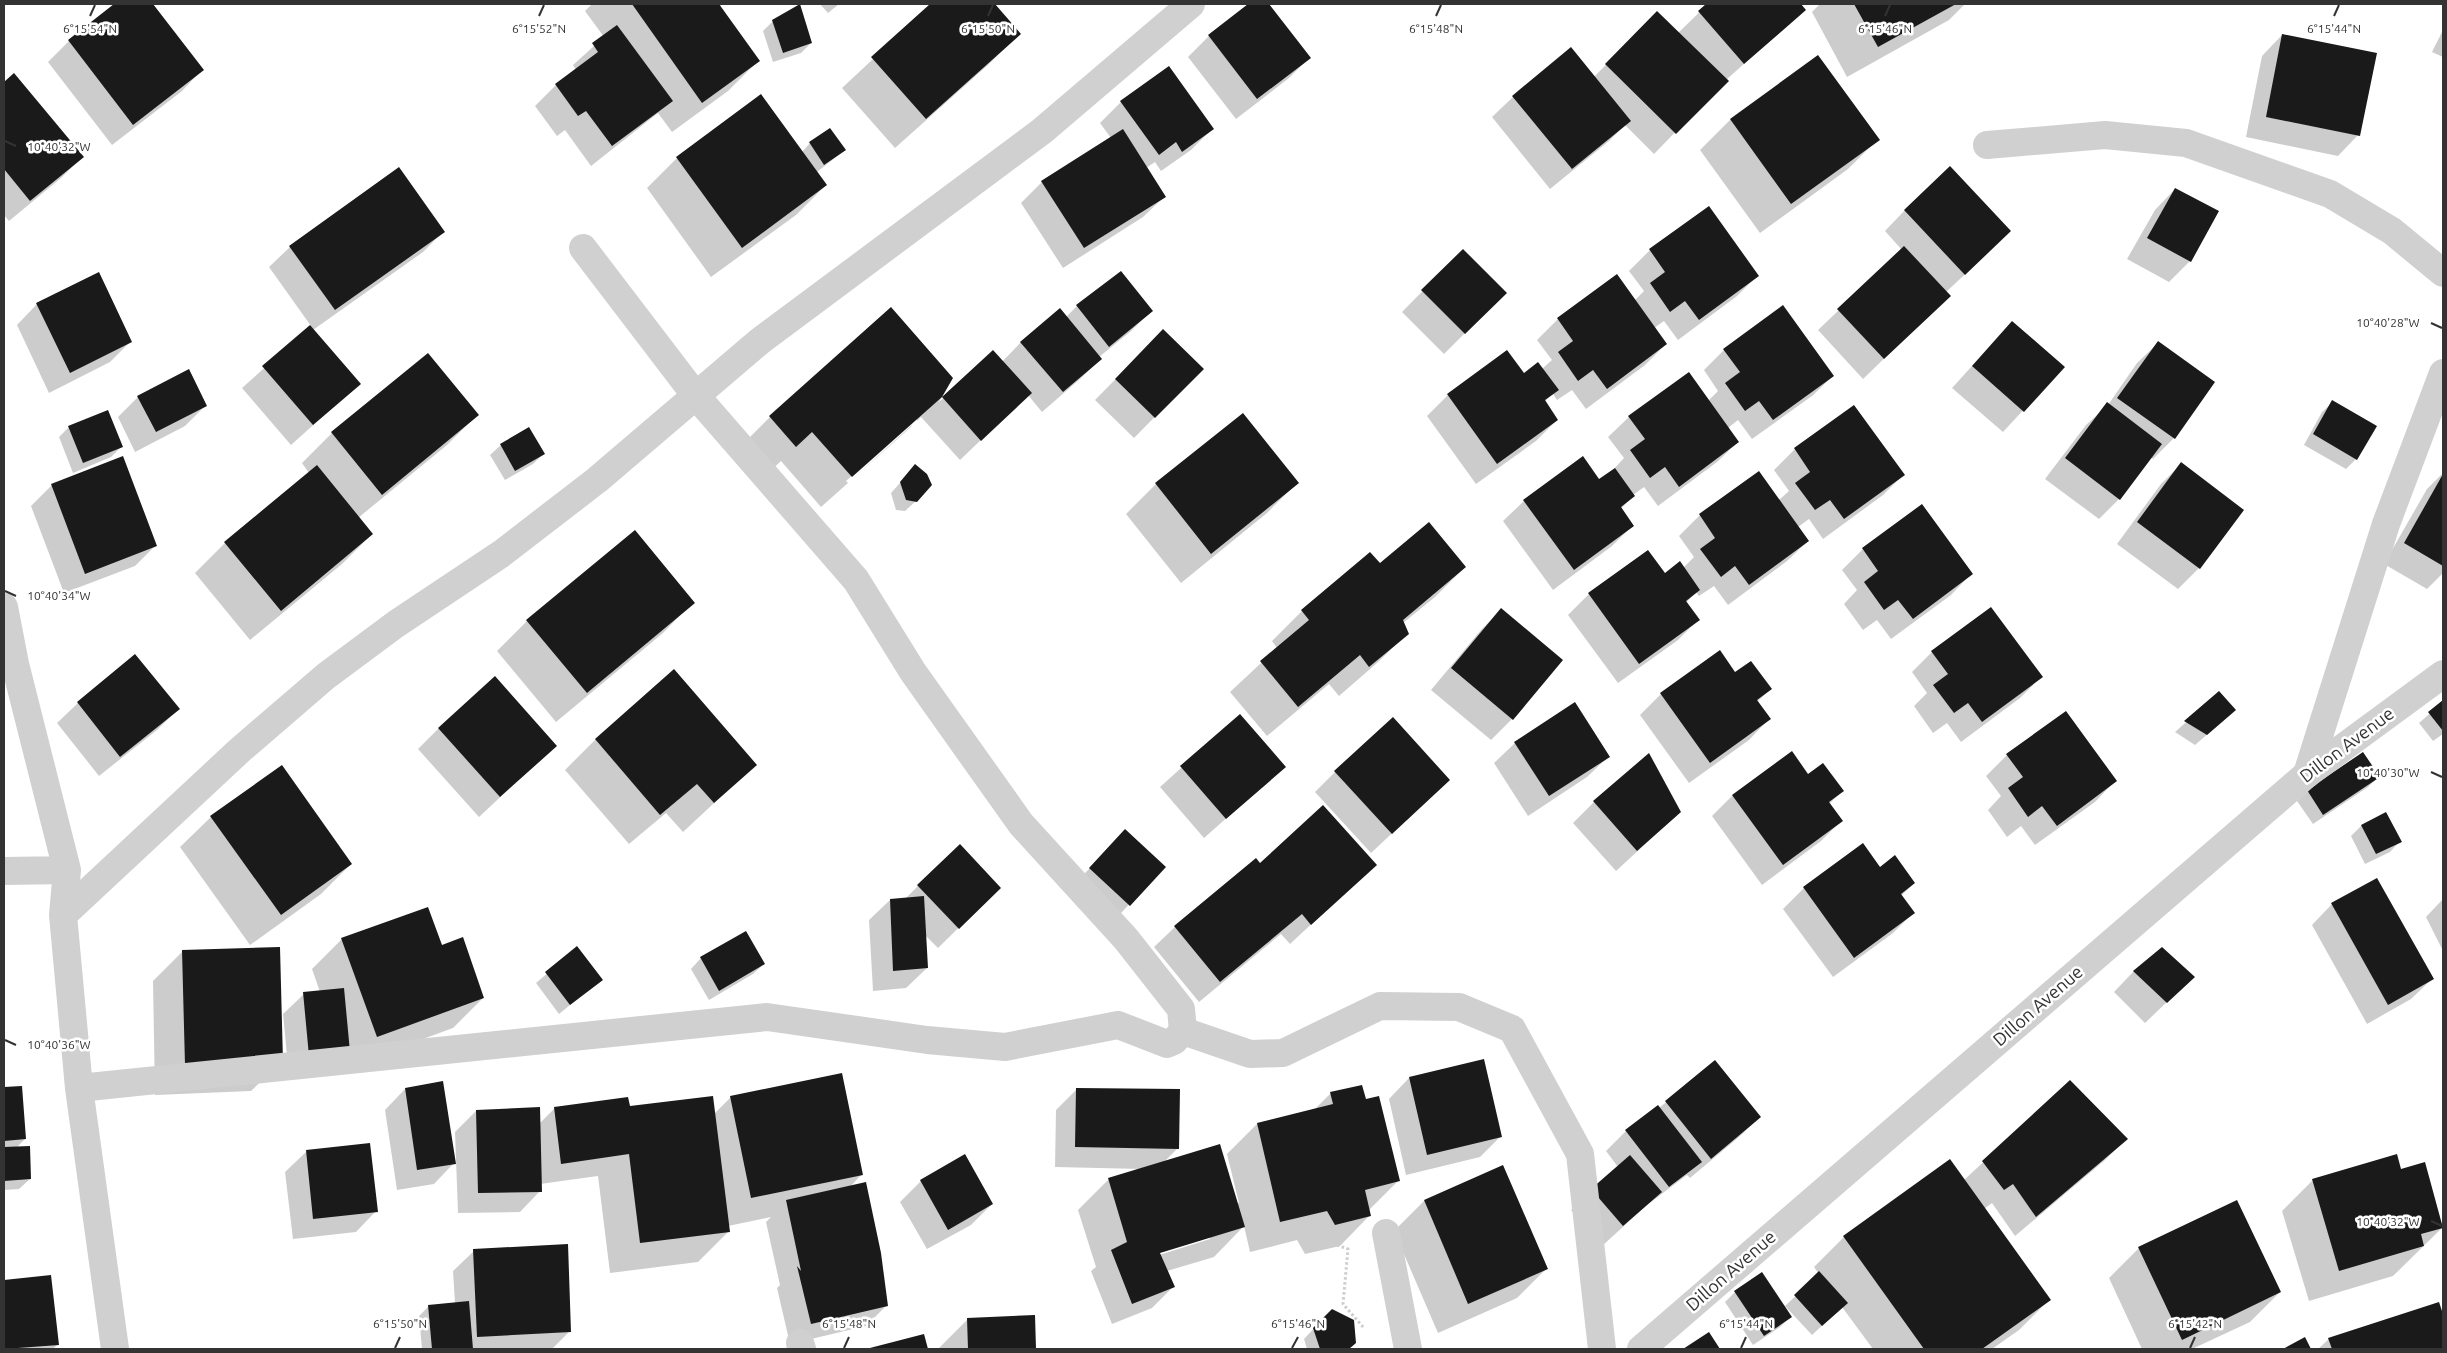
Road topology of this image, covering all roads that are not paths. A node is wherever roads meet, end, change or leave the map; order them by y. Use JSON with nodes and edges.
{"nodes":[{"id":1,"x":1182,"y":7,"type":"edge"},
{"id":2,"x":1987,"y":145,"type":"dead end"},
{"id":3,"x":583,"y":248,"type":"dead end"},
{"id":4,"x":2443,"y":273,"type":"edge"},
{"id":5,"x":2443,"y":373,"type":"edge"},
{"id":6,"x":696,"y":396,"type":"junction"},
{"id":7,"x":4,"y":607,"type":"edge"},
{"id":8,"x":2443,"y":674,"type":"edge"},
{"id":9,"x":2307,"y":774,"type":"junction"},
{"id":10,"x":67,"y":870,"type":"junction"},
{"id":11,"x":4,"y":871,"type":"edge"},
{"id":12,"x":63,"y":915,"type":"junction"},
{"id":13,"x":1183,"y":1031,"type":"junction"},
{"id":14,"x":79,"y":1088,"type":"junction"},
{"id":15,"x":1386,"y":1233,"type":"dead end"},
{"id":16,"x":1406,"y":1337,"type":"edge"},
{"id":17,"x":115,"y":1349,"type":"edge"},
{"id":18,"x":1602,"y":1349,"type":"edge"},
{"id":19,"x":1641,"y":1349,"type":"edge"}],
"edges":[{"from":1,"to":6,"type":"street"},
{"from":2,"to":4,"type":"street"},
{"from":3,"to":6,"type":"street"},
{"from":5,"to":9,"type":"street"},
{"from":6,"to":12,"type":"street"},
{"from":6,"to":13,"type":"street"},
{"from":7,"to":10,"type":"street"},
{"from":8,"to":9,"type":"street","name":"Dillon Avenue"},
{"from":9,"to":19,"type":"street","name":"Dillon Avenue"},
{"from":10,"to":11,"type":"street"},
{"from":10,"to":12,"type":"street"},
{"from":12,"to":14,"type":"street"},
{"from":13,"to":14,"type":"street"},
{"from":13,"to":18,"type":"street"},
{"from":14,"to":17,"type":"street"},
{"from":15,"to":16,"type":"street"}]}
